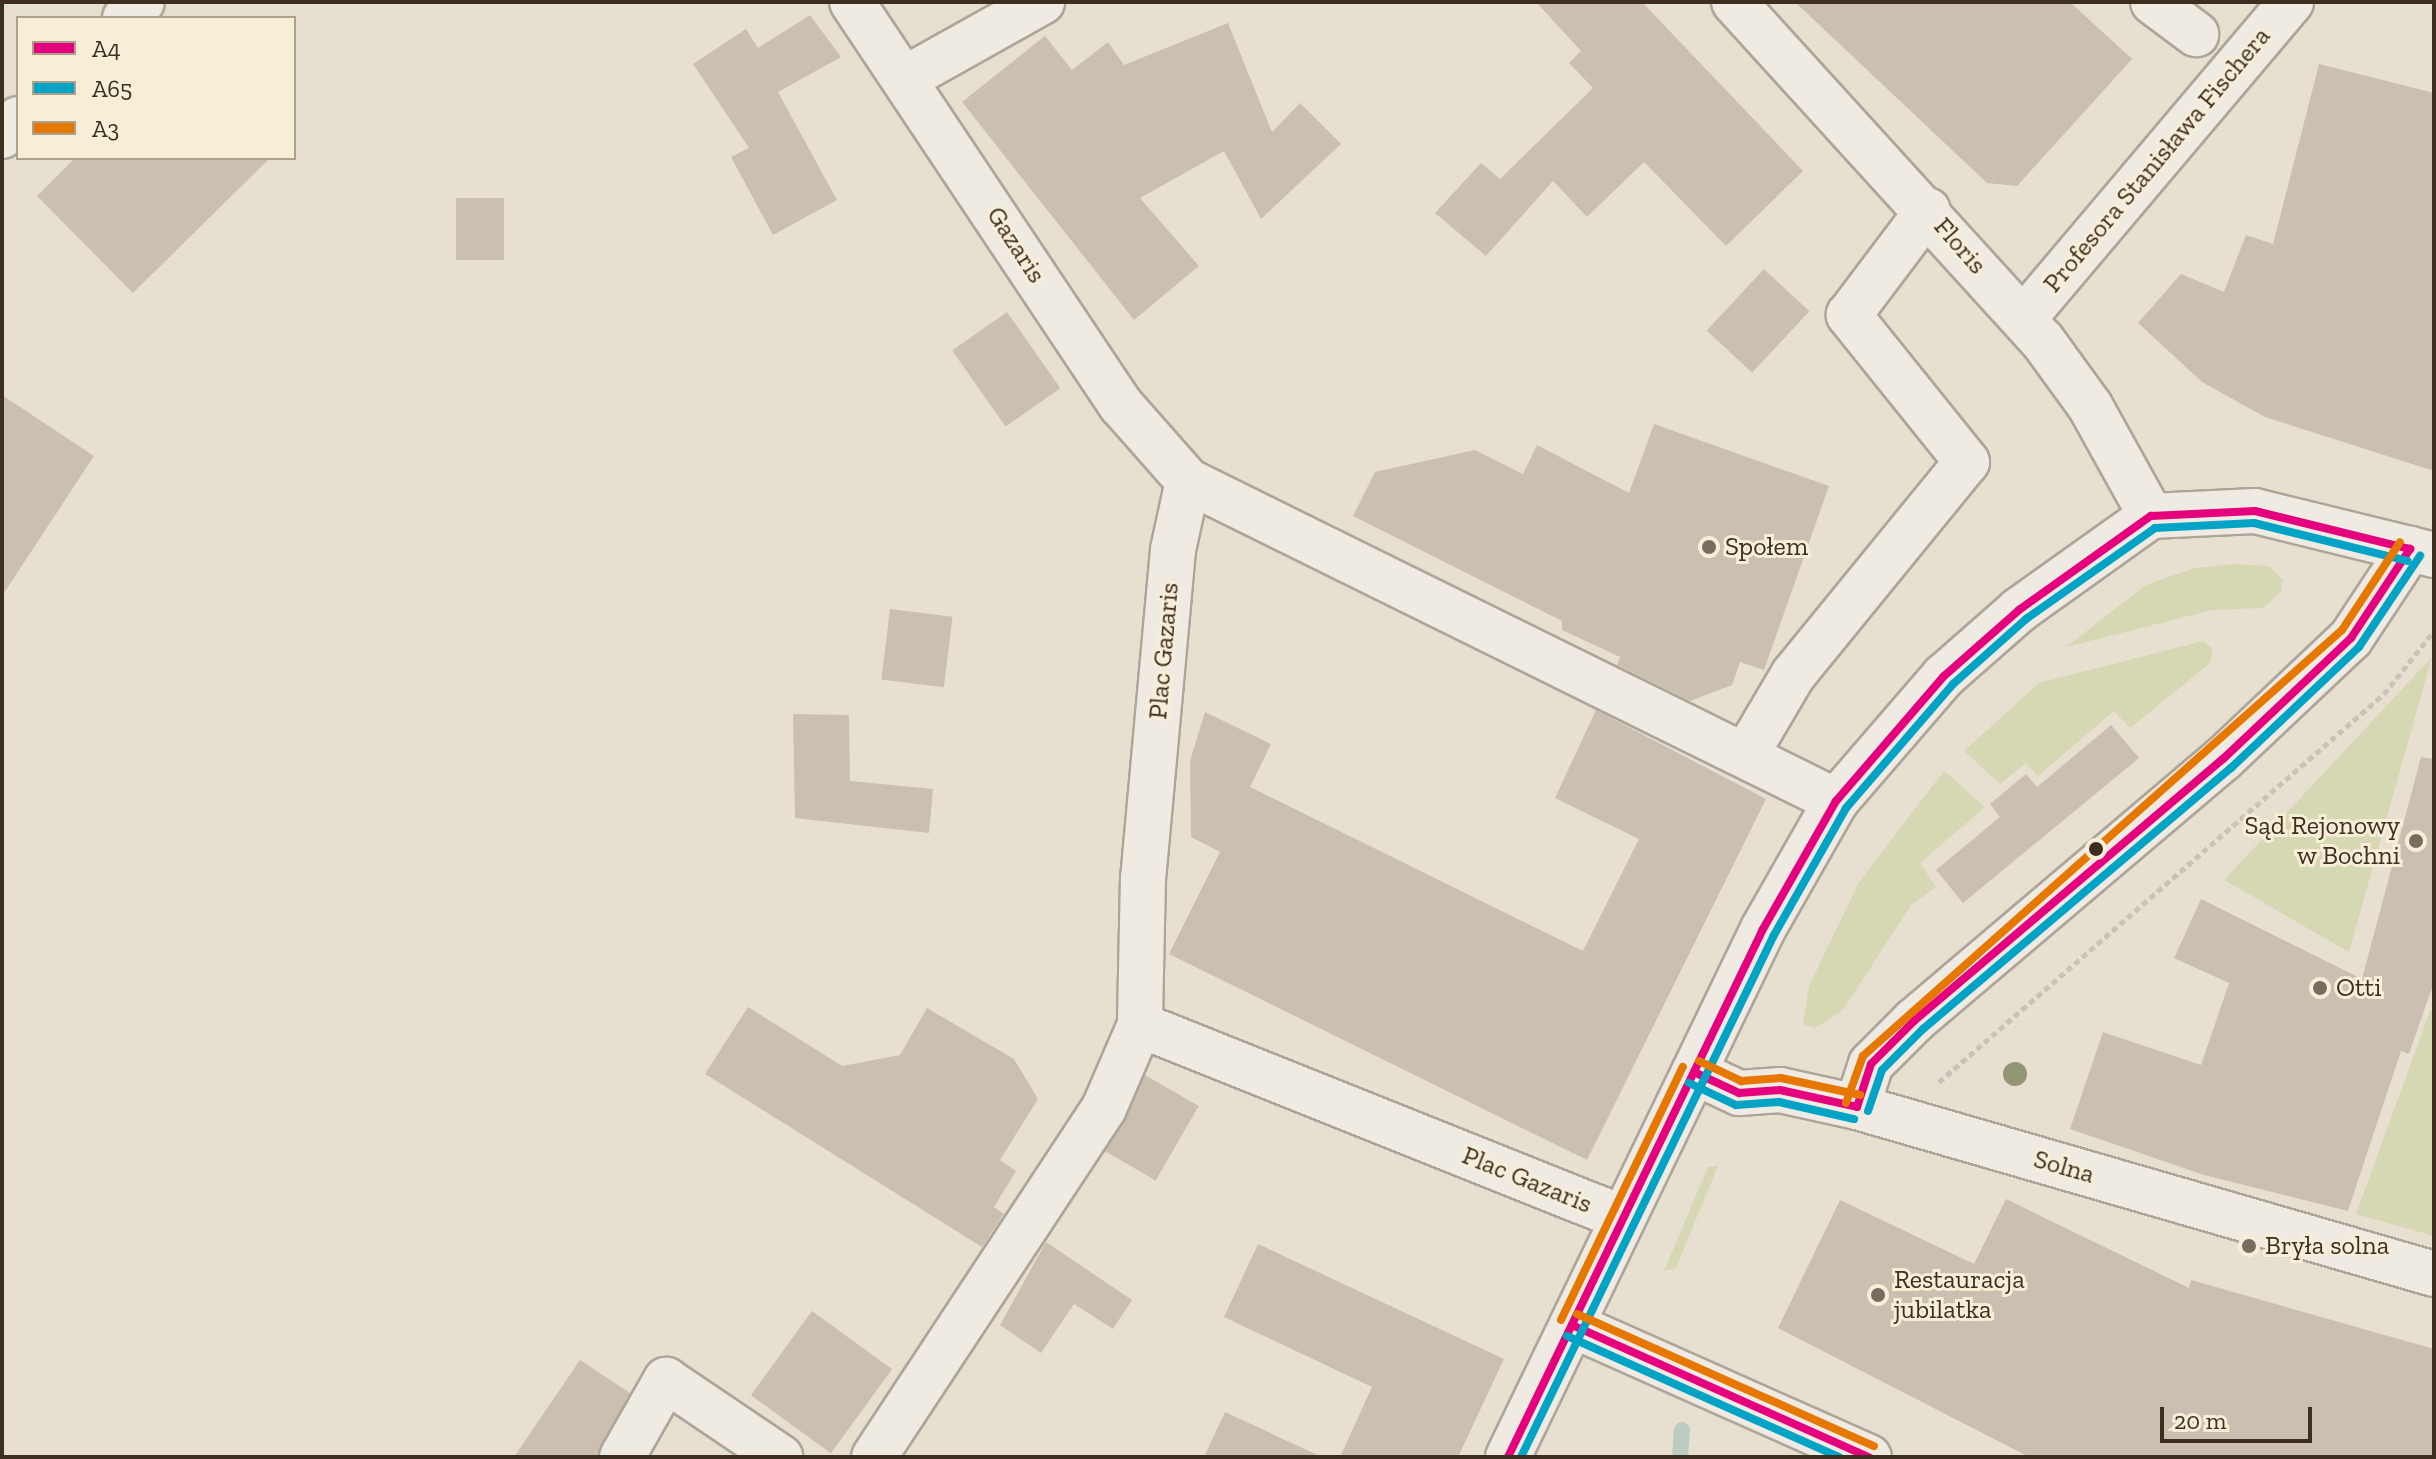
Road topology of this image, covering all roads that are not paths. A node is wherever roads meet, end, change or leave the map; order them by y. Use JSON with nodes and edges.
{"nodes":[{"id":1,"x":142,"y":2,"type":"edge"},
{"id":2,"x":852,"y":2,"type":"edge"},
{"id":3,"x":1042,"y":2,"type":"edge"},
{"id":4,"x":1734,"y":2,"type":"edge"},
{"id":5,"x":2153,"y":2,"type":"edge"},
{"id":6,"x":2291,"y":2,"type":"edge"},
{"id":7,"x":127,"y":16,"type":"edge"},
{"id":8,"x":2196,"y":34,"type":"dead end"},
{"id":9,"x":906,"y":78,"type":"junction"},
{"id":10,"x":16,"y":121,"type":"edge"},
{"id":11,"x":2,"y":136,"type":"edge"},
{"id":12,"x":1928,"y":210,"type":"junction"},
{"id":13,"x":2024,"y":318,"type":"junction"},
{"id":14,"x":1188,"y":481,"type":"junction"},
{"id":15,"x":2151,"y":516,"type":"junction"},
{"id":16,"x":2422,"y":552,"type":"edge"},
{"id":17,"x":1747,"y":753,"type":"junction"},
{"id":18,"x":1836,"y":801,"type":"junction"},
{"id":19,"x":1140,"y":1025,"type":"junction"},
{"id":20,"x":1694,"y":1072,"type":"junction"},
{"id":21,"x":1857,"y":1107,"type":"junction"},
{"id":22,"x":1623,"y":1218,"type":"junction"},
{"id":23,"x":2434,"y":1274,"type":"edge"},
{"id":24,"x":1572,"y":1325,"type":"junction"},
{"id":25,"x":622,"y":1457,"type":"edge"},
{"id":26,"x":780,"y":1457,"type":"edge"},
{"id":27,"x":874,"y":1457,"type":"edge"},
{"id":28,"x":1508,"y":1457,"type":"edge"},
{"id":29,"x":1869,"y":1457,"type":"edge"}],
"edges":[{"from":1,"to":7,"type":"street"},
{"from":2,"to":9,"type":"street","name":"Gazaris"},
{"from":3,"to":9,"type":"street"},
{"from":4,"to":12,"type":"street","name":"Floris"},
{"from":5,"to":8,"type":"street"},
{"from":6,"to":13,"type":"street","name":"Profesora Stanisława Fischera"},
{"from":9,"to":14,"type":"street","name":"Gazaris"},
{"from":10,"to":11,"type":"street"},
{"from":12,"to":13,"type":"street","name":"Floris"},
{"from":12,"to":17,"type":"street"},
{"from":13,"to":15,"type":"street","name":"Floris"},
{"from":14,"to":17,"type":"street"},
{"from":14,"to":19,"type":"street","name":"Plac Gazaris"},
{"from":15,"to":16,"type":"street"},
{"from":15,"to":18,"type":"street"},
{"from":16,"to":21,"type":"street"},
{"from":17,"to":18,"type":"street"},
{"from":18,"to":20,"type":"street"},
{"from":19,"to":22,"type":"street","name":"Plac Gazaris"},
{"from":19,"to":27,"type":"street"},
{"from":20,"to":21,"type":"street","name":"Solna"},
{"from":20,"to":22,"type":"street"},
{"from":21,"to":23,"type":"street","name":"Solna"},
{"from":22,"to":24,"type":"street"},
{"from":24,"to":28,"type":"street"},
{"from":24,"to":29,"type":"street"},
{"from":25,"to":26,"type":"street"}]}
